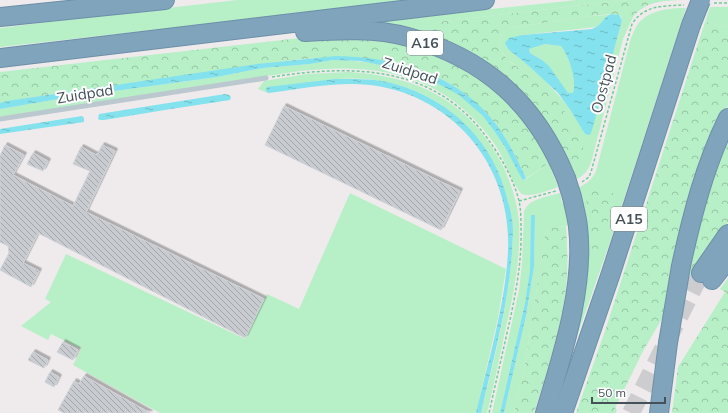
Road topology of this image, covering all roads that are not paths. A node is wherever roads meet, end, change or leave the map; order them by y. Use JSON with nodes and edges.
{"nodes":[{"id":1,"x":165,"y":0,"type":"edge"},
{"id":2,"x":485,"y":0,"type":"edge"},
{"id":3,"x":701,"y":2,"type":"edge"},
{"id":4,"x":0,"y":17,"type":"edge"},
{"id":5,"x":224,"y":31,"type":"junction"},
{"id":6,"x":0,"y":58,"type":"edge"},
{"id":7,"x":266,"y":78,"type":"road end"},
{"id":8,"x":728,"y":118,"type":"edge"},
{"id":9,"x":0,"y":119,"type":"edge"},
{"id":10,"x":728,"y":234,"type":"edge"},
{"id":11,"x":728,"y":259,"type":"edge"},
{"id":12,"x":545,"y":413,"type":"edge"},
{"id":13,"x":563,"y":413,"type":"edge"},
{"id":14,"x":659,"y":413,"type":"edge"}],
"edges":[{"from":1,"to":4,"type":"highway"},
{"from":2,"to":5,"type":"highway","number":"A16"},
{"from":3,"to":13,"type":"highway","number":"A15","bridge":true},
{"from":5,"to":6,"type":"highway","number":"A16"},
{"from":5,"to":12,"type":"highway","number":"A16"},
{"from":7,"to":9,"type":"lane","name":"Zuidpad"},
{"from":8,"to":14,"type":"highway","bridge":true},
{"from":10,"to":11,"type":"highway"}]}
